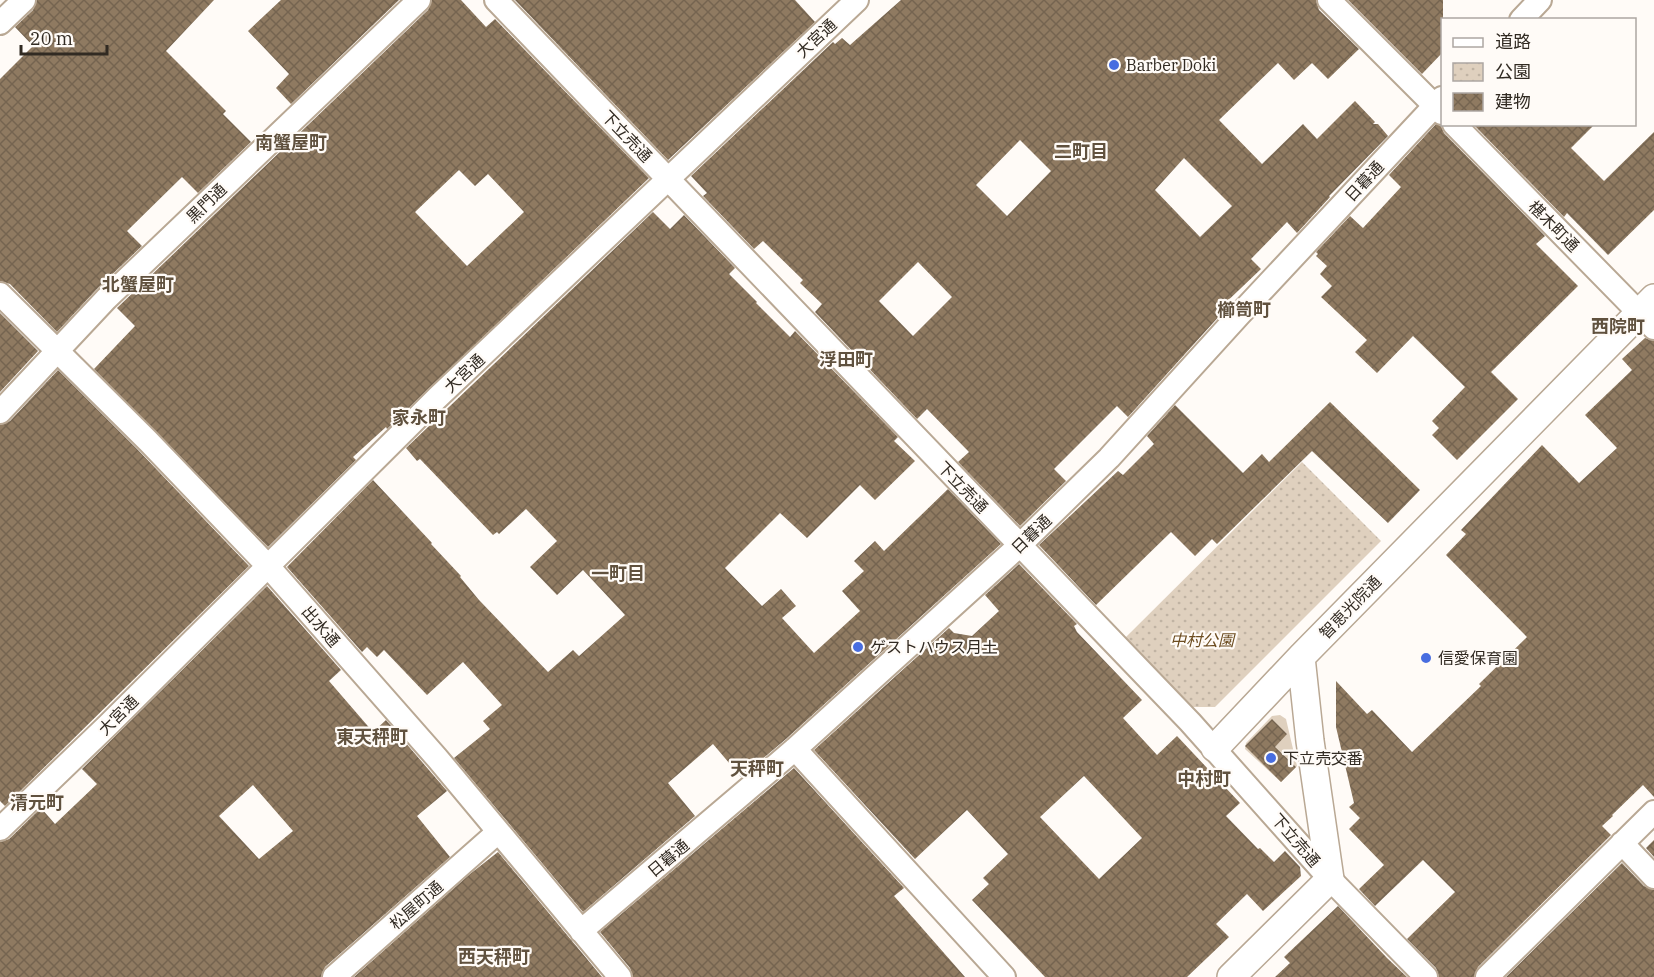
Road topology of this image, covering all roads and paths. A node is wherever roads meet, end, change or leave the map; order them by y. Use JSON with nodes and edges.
{"nodes":[{"id":1,"x":24,"y":0,"type":"edge"},
{"id":2,"x":418,"y":0,"type":"edge"},
{"id":3,"x":496,"y":0,"type":"edge"},
{"id":4,"x":857,"y":0,"type":"edge"},
{"id":5,"x":1329,"y":0,"type":"edge"},
{"id":6,"x":1540,"y":0,"type":"edge"},
{"id":7,"x":1523,"y":18,"type":"edge"},
{"id":8,"x":0,"y":23,"type":"edge"},
{"id":9,"x":1440,"y":106,"type":"edge"},
{"id":10,"x":1456,"y":126,"type":"edge"},
{"id":11,"x":669,"y":179,"type":"junction"},
{"id":12,"x":0,"y":294,"type":"edge"},
{"id":13,"x":1649,"y":313,"type":"edge"},
{"id":14,"x":58,"y":350,"type":"junction"},
{"id":15,"x":0,"y":412,"type":"edge"},
{"id":16,"x":1019,"y":546,"type":"junction"},
{"id":17,"x":268,"y":566,"type":"junction"},
{"id":18,"x":1302,"y":657,"type":"junction"},
{"id":19,"x":1215,"y":748,"type":"junction"},
{"id":20,"x":795,"y":749,"type":"junction"},
{"id":21,"x":1654,"y":812,"type":"edge"},
{"id":22,"x":0,"y":829,"type":"edge"},
{"id":23,"x":498,"y":832,"type":"junction"},
{"id":24,"x":1622,"y":843,"type":"junction"},
{"id":25,"x":1654,"y":877,"type":"edge"},
{"id":26,"x":1330,"y":879,"type":"junction"},
{"id":27,"x":581,"y":931,"type":"junction"},
{"id":28,"x":334,"y":977,"type":"edge"},
{"id":29,"x":620,"y":977,"type":"edge"},
{"id":30,"x":1004,"y":977,"type":"edge"},
{"id":31,"x":1231,"y":977,"type":"edge"},
{"id":32,"x":1426,"y":977,"type":"edge"},
{"id":33,"x":1487,"y":977,"type":"edge"}],
"edges":[{"from":1,"to":8,"type":"street"},
{"from":2,"to":14,"type":"street","name":"黒門通"},
{"from":3,"to":11,"type":"street","name":"下立売通"},
{"from":4,"to":11,"type":"street","name":"大宮通"},
{"from":5,"to":9,"type":"street"},
{"from":6,"to":7,"type":"street"},
{"from":9,"to":16,"type":"street","name":"日暮通"},
{"from":10,"to":13,"type":"street","name":"椹木町通"},
{"from":11,"to":16,"type":"street","name":"下立売通"},
{"from":11,"to":17,"type":"street","name":"大宮通"},
{"from":12,"to":14,"type":"street","name":"出水通"},
{"from":13,"to":18,"type":"street","name":"智恵光院通"},
{"from":14,"to":15,"type":"street","name":"黒門通"},
{"from":14,"to":17,"type":"street","name":"出水通"},
{"from":16,"to":19,"type":"street","name":"下立売通"},
{"from":16,"to":20,"type":"street","name":"日暮通"},
{"from":17,"to":22,"type":"street","name":"大宮通"},
{"from":17,"to":23,"type":"street","name":"出水通"},
{"from":18,"to":19,"type":"street","name":"智恵光院通"},
{"from":18,"to":26,"type":"street"},
{"from":19,"to":26,"type":"street","name":"下立売通"},
{"from":20,"to":27,"type":"street","name":"日暮通"},
{"from":20,"to":30,"type":"street"},
{"from":21,"to":24,"type":"street"},
{"from":23,"to":27,"type":"street","name":"出水通"},
{"from":23,"to":28,"type":"street","name":"松屋町通"},
{"from":24,"to":25,"type":"street"},
{"from":24,"to":33,"type":"street"},
{"from":26,"to":31,"type":"street"},
{"from":26,"to":32,"type":"street","name":"下立売通"},
{"from":27,"to":29,"type":"street","name":"出水通"}]}
